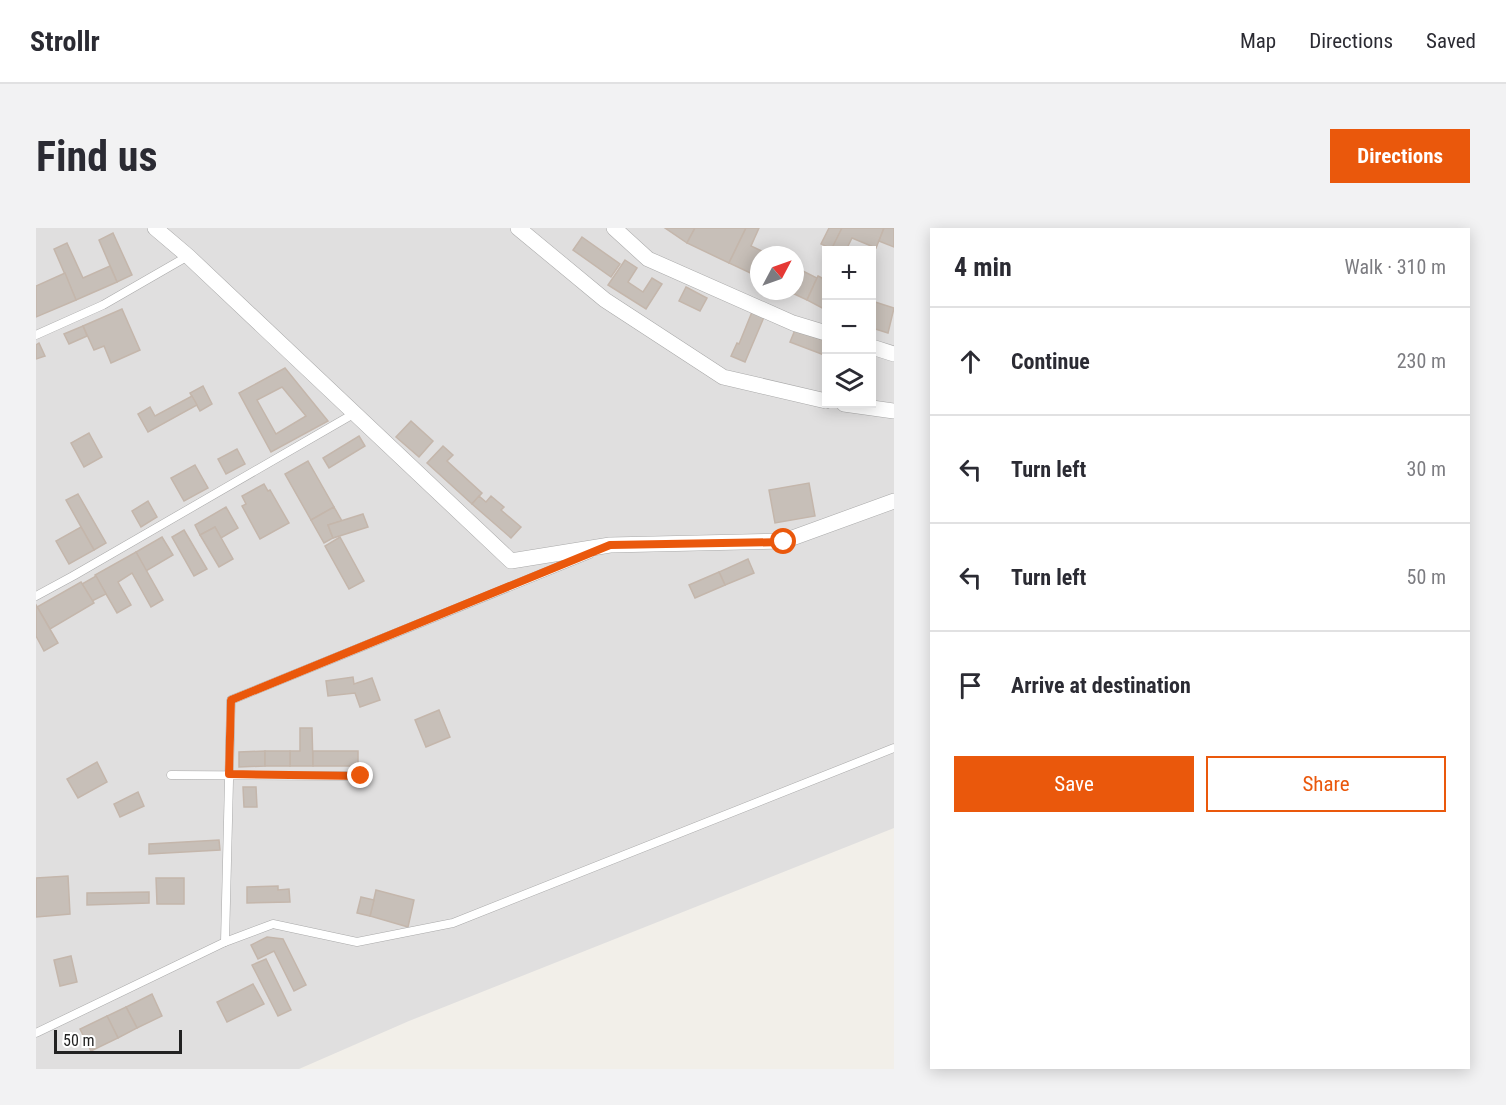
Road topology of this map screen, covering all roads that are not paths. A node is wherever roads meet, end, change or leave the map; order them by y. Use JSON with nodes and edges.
{"nodes":[{"id":1,"x":154,"y":228,"type":"edge"},
{"id":2,"x":518,"y":228,"type":"edge"},
{"id":3,"x":614,"y":228,"type":"edge"},
{"id":4,"x":188,"y":256,"type":"junction"},
{"id":5,"x":822,"y":332,"type":"edge"},
{"id":6,"x":36,"y":335,"type":"edge"},
{"id":7,"x":876,"y":348,"type":"edge"},
{"id":8,"x":894,"y":354,"type":"edge"},
{"id":9,"x":822,"y":400,"type":"edge"},
{"id":10,"x":873,"y":408,"type":"edge"},
{"id":11,"x":894,"y":411,"type":"edge"},
{"id":12,"x":355,"y":413,"type":"junction"},
{"id":13,"x":894,"y":501,"type":"edge"},
{"id":14,"x":610,"y":545,"type":"junction"},
{"id":15,"x":36,"y":596,"type":"edge"},
{"id":16,"x":894,"y":748,"type":"edge"},
{"id":17,"x":229,"y":774,"type":"junction"},
{"id":18,"x":171,"y":775,"type":"dead end"},
{"id":19,"x":361,"y":776,"type":"dead end"},
{"id":20,"x":225,"y":942,"type":"junction"},
{"id":21,"x":36,"y":1033,"type":"edge"}],
"edges":[{"from":1,"to":4,"type":"street"},
{"from":2,"to":9,"type":"street"},
{"from":3,"to":5,"type":"street"},
{"from":4,"to":6,"type":"lane"},
{"from":4,"to":12,"type":"street"},
{"from":7,"to":8,"type":"street"},
{"from":10,"to":11,"type":"street"},
{"from":12,"to":14,"type":"street"},
{"from":12,"to":15,"type":"lane"},
{"from":13,"to":14,"type":"street"},
{"from":14,"to":17,"type":"lane"},
{"from":16,"to":20,"type":"lane"},
{"from":17,"to":18,"type":"lane"},
{"from":17,"to":19,"type":"lane"},
{"from":17,"to":20,"type":"lane"},
{"from":20,"to":21,"type":"lane"}]}
